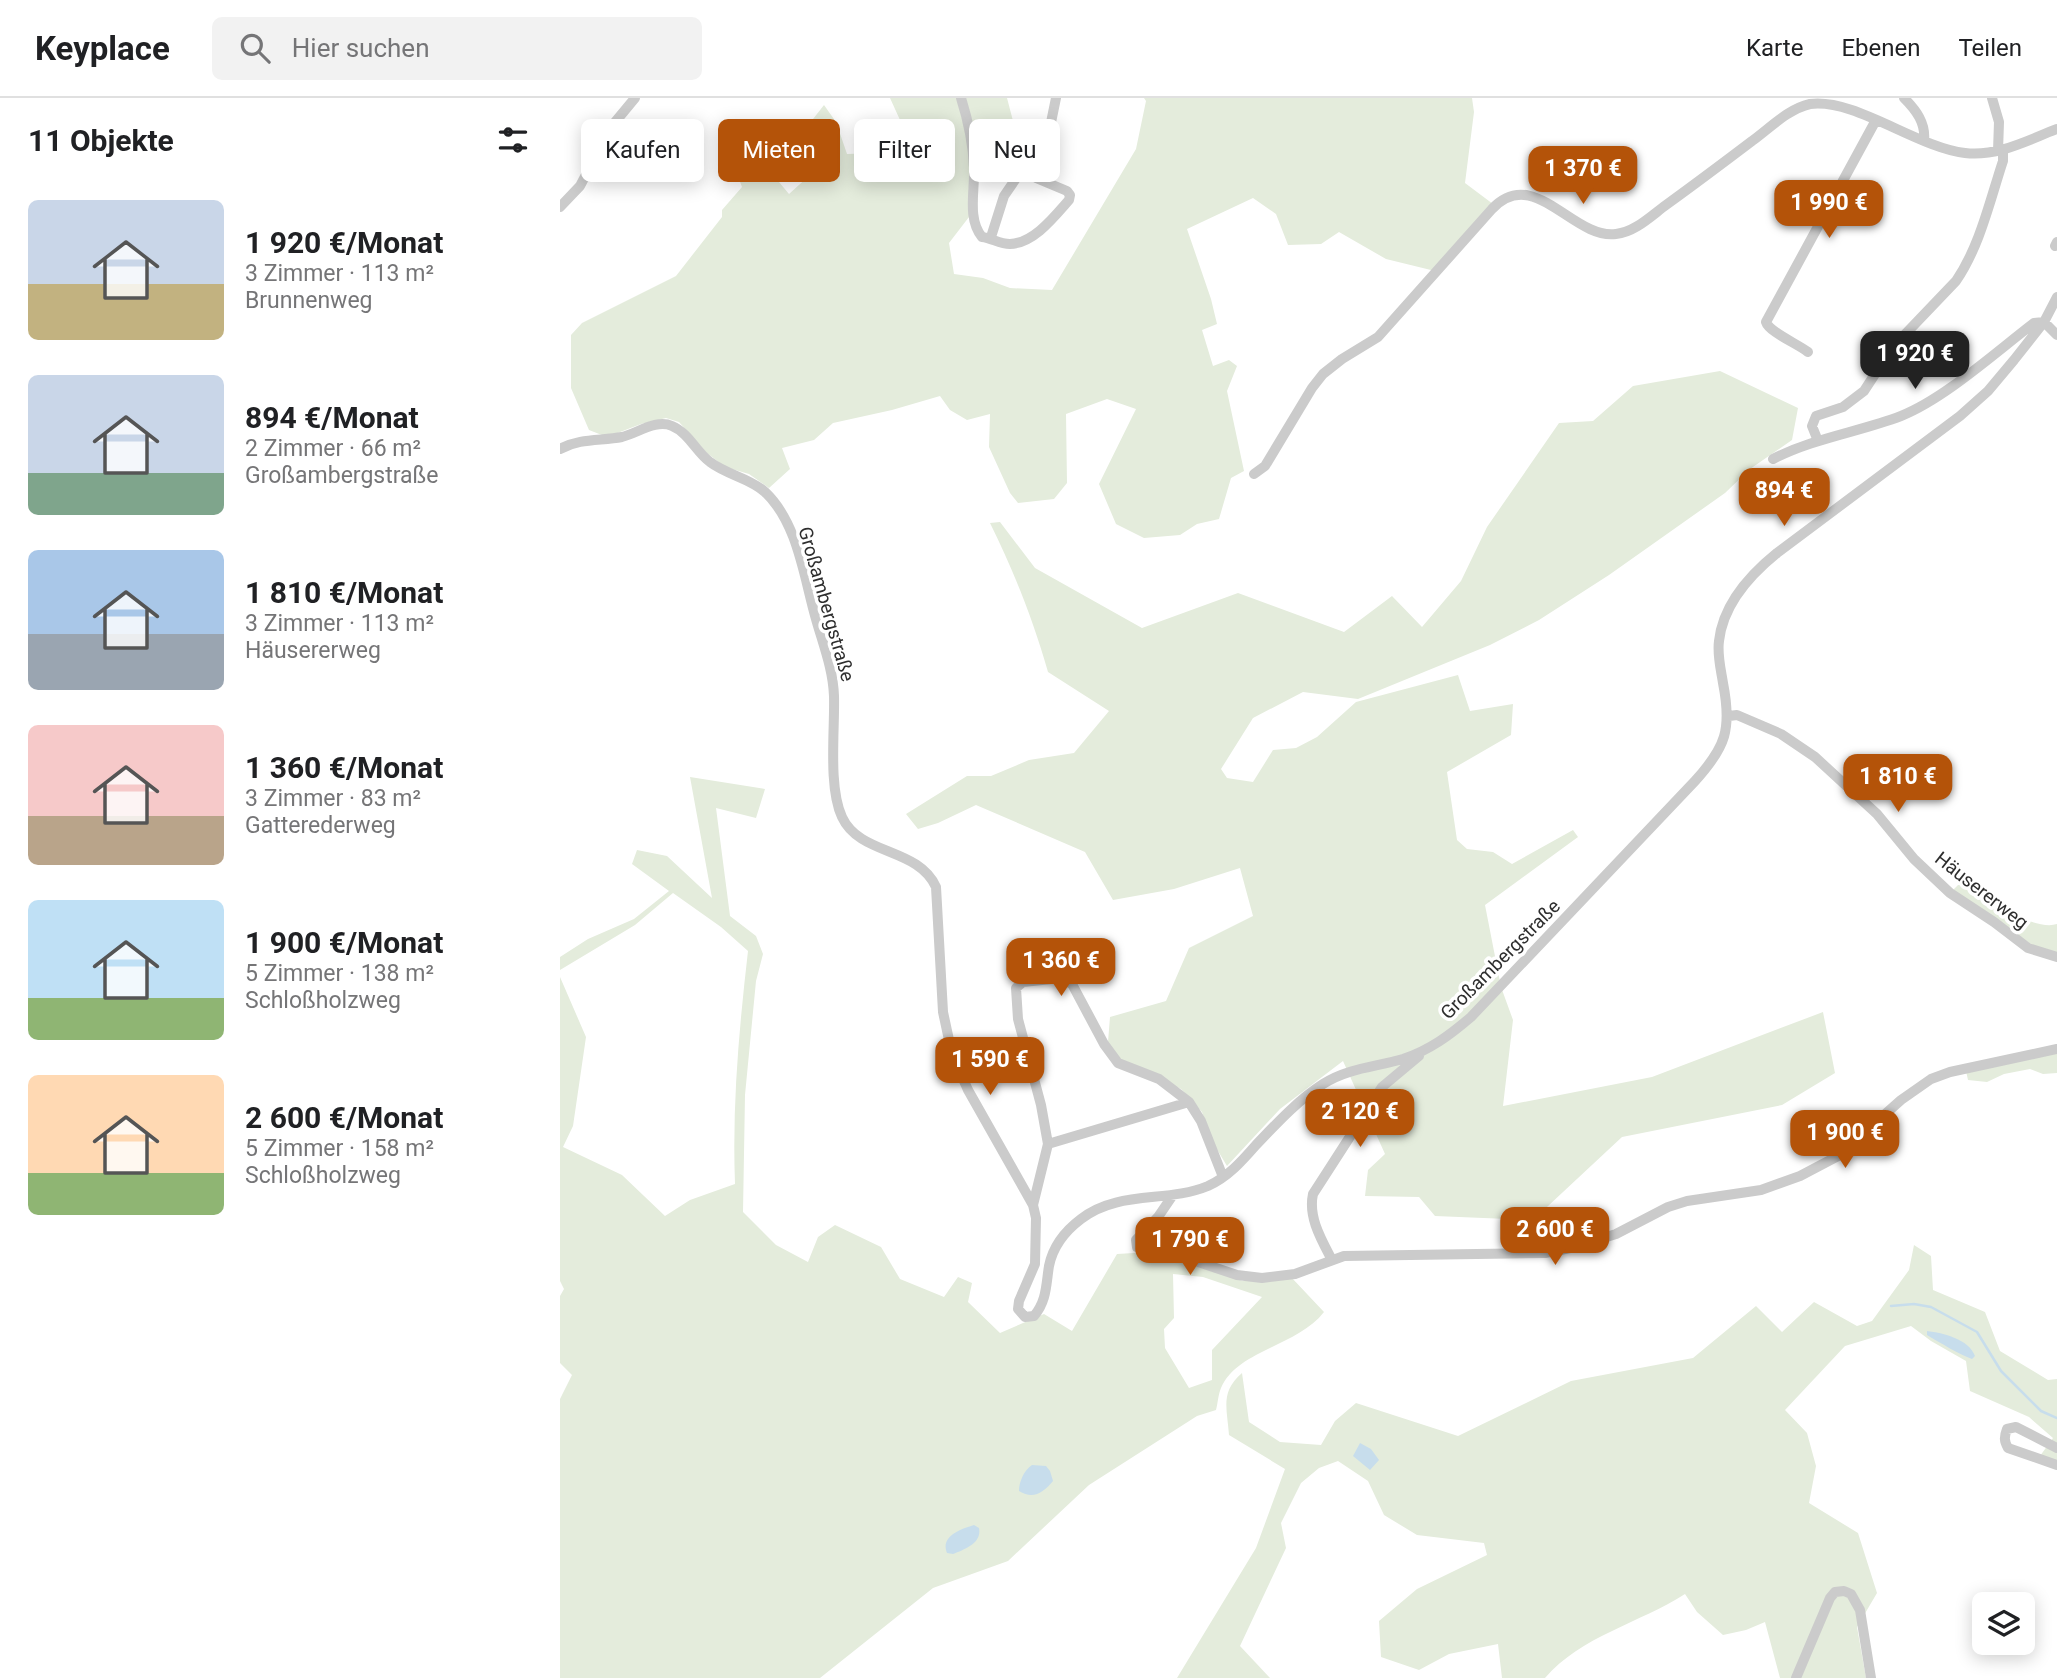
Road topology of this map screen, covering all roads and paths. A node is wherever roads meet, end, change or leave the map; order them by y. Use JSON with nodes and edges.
{"nodes":[{"id":1,"x":635,"y":98,"type":"edge"},
{"id":2,"x":961,"y":98,"type":"edge"},
{"id":3,"x":1056,"y":98,"type":"edge"},
{"id":4,"x":1904,"y":98,"type":"edge"},
{"id":5,"x":1992,"y":98,"type":"edge"},
{"id":6,"x":1052,"y":119,"type":"edge"},
{"id":7,"x":1875,"y":120,"type":"junction"},
{"id":8,"x":2057,"y":129,"type":"edge"},
{"id":9,"x":1924,"y":141,"type":"junction"},
{"id":10,"x":2000,"y":151,"type":"junction"},
{"id":11,"x":1014,"y":182,"type":"edge"},
{"id":12,"x":1046,"y":182,"type":"edge"},
{"id":13,"x":560,"y":207,"type":"edge"},
{"id":14,"x":991,"y":237,"type":"junction"},
{"id":15,"x":2057,"y":297,"type":"edge"},
{"id":16,"x":2044,"y":322,"type":"junction"},
{"id":17,"x":2057,"y":335,"type":"edge"},
{"id":18,"x":1808,"y":352,"type":"dead end"},
{"id":19,"x":1818,"y":441,"type":"junction"},
{"id":20,"x":560,"y":449,"type":"edge"},
{"id":21,"x":1773,"y":459,"type":"dead end"},
{"id":22,"x":1254,"y":474,"type":"dead end"},
{"id":23,"x":1729,"y":716,"type":"junction"},
{"id":24,"x":2057,"y":957,"type":"edge"},
{"id":25,"x":2057,"y":1049,"type":"edge"},
{"id":26,"x":1426,"y":1050,"type":"junction"},
{"id":27,"x":1189,"y":1102,"type":"junction"},
{"id":28,"x":1048,"y":1144,"type":"junction"},
{"id":29,"x":1223,"y":1177,"type":"junction"},
{"id":30,"x":1172,"y":1195,"type":"junction"},
{"id":31,"x":1033,"y":1205,"type":"junction"},
{"id":32,"x":1332,"y":1259,"type":"junction"},
{"id":33,"x":2057,"y":1448,"type":"edge"},
{"id":34,"x":2057,"y":1465,"type":"edge"},
{"id":35,"x":1796,"y":1678,"type":"edge"},
{"id":36,"x":1871,"y":1678,"type":"edge"}],
"edges":[{"from":1,"to":13,"type":"street"},
{"from":2,"to":14,"type":"street"},
{"from":3,"to":6,"type":"street"},
{"from":4,"to":9,"type":"street"},
{"from":5,"to":10,"type":"street"},
{"from":7,"to":9,"type":"street"},
{"from":7,"to":18,"type":"street"},
{"from":7,"to":22,"type":"street"},
{"from":8,"to":10,"type":"street"},
{"from":9,"to":10,"type":"street"},
{"from":10,"to":19,"type":"street"},
{"from":11,"to":14,"type":"street"},
{"from":12,"to":14,"type":"street"},
{"from":15,"to":16,"type":"street","name":"Großambergstraße"},
{"from":16,"to":17,"type":"street"},
{"from":16,"to":19,"type":"street"},
{"from":16,"to":23,"type":"street","name":"Großambergstraße"},
{"from":19,"to":21,"type":"street"},
{"from":20,"to":31,"type":"street","name":"Großambergstraße"},
{"from":23,"to":24,"type":"street","name":"Häusererweg"},
{"from":23,"to":26,"type":"street","name":"Großambergstraße"},
{"from":25,"to":32,"type":"street"},
{"from":26,"to":29,"type":"street","name":"Großambergstraße"},
{"from":26,"to":32,"type":"street"},
{"from":27,"to":28,"type":"street"},
{"from":27,"to":28,"type":"street"},
{"from":27,"to":29,"type":"street"},
{"from":28,"to":31,"type":"street"},
{"from":29,"to":30,"type":"street","name":"Großambergstraße"},
{"from":30,"to":31,"type":"street","name":"Großambergstraße"},
{"from":30,"to":32,"type":"street"},
{"from":33,"to":34,"type":"street"},
{"from":35,"to":36,"type":"street"}]}
